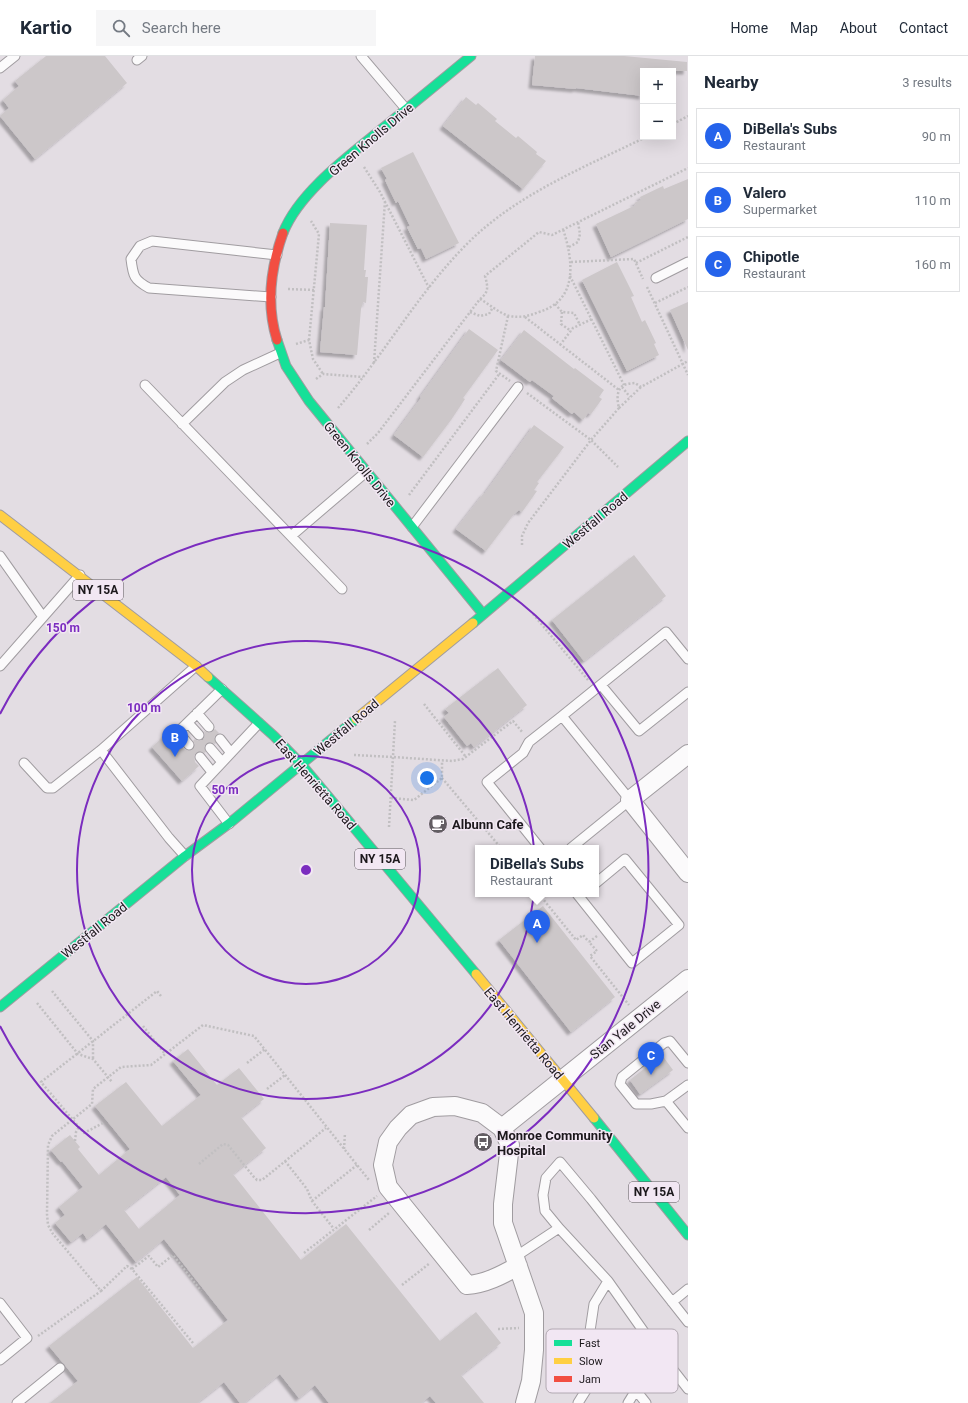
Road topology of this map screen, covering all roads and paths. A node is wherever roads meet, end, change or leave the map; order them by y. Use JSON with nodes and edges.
{"nodes":[{"id":1,"x":15,"y":56,"type":"edge"},
{"id":2,"x":361,"y":56,"type":"edge"},
{"id":3,"x":471,"y":56,"type":"edge"},
{"id":4,"x":0,"y":68,"type":"edge"},
{"id":5,"x":406,"y":109,"type":"junction"},
{"id":6,"x":688,"y":116,"type":"edge"},
{"id":7,"x":676,"y":122,"type":"edge"},
{"id":8,"x":640,"y":140,"type":"edge"},
{"id":9,"x":361,"y":163,"type":"dead end"},
{"id":10,"x":688,"y":168,"type":"edge"},
{"id":11,"x":385,"y":201,"type":"junction"},
{"id":12,"x":307,"y":216,"type":"dead end"},
{"id":13,"x":578,"y":222,"type":"junction"},
{"id":14,"x":562,"y":229,"type":"junction"},
{"id":15,"x":688,"y":237,"type":"edge"},
{"id":16,"x":569,"y":247,"type":"junction"},
{"id":17,"x":277,"y":255,"type":"junction"},
{"id":18,"x":571,"y":262,"type":"junction"},
{"id":19,"x":688,"y":262,"type":"edge"},
{"id":20,"x":636,"y":263,"type":"junction"},
{"id":21,"x":570,"y":275,"type":"junction"},
{"id":22,"x":656,"y":278,"type":"dead end"},
{"id":23,"x":688,"y":287,"type":"edge"},
{"id":24,"x":429,"y":288,"type":"junction"},
{"id":25,"x":285,"y":289,"type":"dead end"},
{"id":26,"x":314,"y":290,"type":"junction"},
{"id":27,"x":271,"y":297,"type":"junction"},
{"id":28,"x":480,"y":299,"type":"junction"},
{"id":29,"x":655,"y":303,"type":"junction"},
{"id":30,"x":555,"y":304,"type":"junction"},
{"id":31,"x":493,"y":307,"type":"junction"},
{"id":32,"x":470,"y":312,"type":"junction"},
{"id":33,"x":562,"y":312,"type":"junction"},
{"id":34,"x":508,"y":316,"type":"junction"},
{"id":35,"x":525,"y":317,"type":"junction"},
{"id":36,"x":592,"y":319,"type":"junction"},
{"id":37,"x":580,"y":325,"type":"junction"},
{"id":38,"x":571,"y":331,"type":"junction"},
{"id":39,"x":309,"y":340,"type":"junction"},
{"id":40,"x":295,"y":345,"type":"dead end"},
{"id":41,"x":560,"y":345,"type":"junction"},
{"id":42,"x":280,"y":353,"type":"junction"},
{"id":43,"x":688,"y":361,"type":"edge"},
{"id":44,"x":374,"y":363,"type":"junction"},
{"id":45,"x":682,"y":364,"type":"junction"},
{"id":46,"x":500,"y":373,"type":"junction"},
{"id":47,"x":323,"y":374,"type":"junction"},
{"id":48,"x":688,"y":375,"type":"edge"},
{"id":49,"x":363,"y":377,"type":"junction"},
{"id":50,"x":315,"y":380,"type":"dead end"},
{"id":51,"x":145,"y":385,"type":"dead end"},
{"id":52,"x":518,"y":387,"type":"junction"},
{"id":53,"x":622,"y":387,"type":"junction"},
{"id":54,"x":641,"y":387,"type":"junction"},
{"id":55,"x":630,"y":397,"type":"junction"},
{"id":56,"x":618,"y":408,"type":"junction"},
{"id":57,"x":337,"y":409,"type":"dead end"},
{"id":58,"x":182,"y":424,"type":"junction"},
{"id":59,"x":591,"y":440,"type":"junction"},
{"id":60,"x":688,"y":441,"type":"edge"},
{"id":61,"x":366,"y":444,"type":"dead end"},
{"id":62,"x":618,"y":467,"type":"dead end"},
{"id":63,"x":366,"y":472,"type":"junction"},
{"id":64,"x":409,"y":495,"type":"dead end"},
{"id":65,"x":0,"y":515,"type":"edge"},
{"id":66,"x":412,"y":528,"type":"junction"},
{"id":67,"x":291,"y":536,"type":"junction"},
{"id":68,"x":522,"y":545,"type":"dead end"},
{"id":69,"x":0,"y":556,"type":"edge"},
{"id":70,"x":80,"y":575,"type":"junction"},
{"id":71,"x":342,"y":589,"type":"dead end"},
{"id":72,"x":483,"y":614,"type":"junction"},
{"id":73,"x":533,"y":614,"type":"dead end"},
{"id":74,"x":43,"y":617,"type":"junction"},
{"id":75,"x":688,"y":659,"type":"edge"},
{"id":76,"x":0,"y":666,"type":"edge"},
{"id":77,"x":196,"y":666,"type":"junction"},
{"id":78,"x":588,"y":681,"type":"dead end"},
{"id":79,"x":601,"y":684,"type":"junction"},
{"id":80,"x":222,"y":689,"type":"junction"},
{"id":81,"x":688,"y":692,"type":"edge"},
{"id":82,"x":424,"y":704,"type":"dead end"},
{"id":83,"x":197,"y":713,"type":"junction"},
{"id":84,"x":562,"y":716,"type":"junction"},
{"id":85,"x":395,"y":721,"type":"dead end"},
{"id":86,"x":259,"y":722,"type":"junction"},
{"id":87,"x":188,"y":723,"type":"junction"},
{"id":88,"x":209,"y":727,"type":"dead end"},
{"id":89,"x":528,"y":728,"type":"dead end"},
{"id":90,"x":199,"y":735,"type":"dead end"},
{"id":91,"x":220,"y":740,"type":"dead end"},
{"id":92,"x":189,"y":745,"type":"dead end"},
{"id":93,"x":210,"y":748,"type":"dead end"},
{"id":94,"x":101,"y":750,"type":"junction"},
{"id":95,"x":231,"y":753,"type":"junction"},
{"id":96,"x":688,"y":754,"type":"edge"},
{"id":97,"x":354,"y":755,"type":"dead end"},
{"id":98,"x":200,"y":757,"type":"dead end"},
{"id":99,"x":393,"y":757,"type":"junction"},
{"id":100,"x":466,"y":757,"type":"junction"},
{"id":101,"x":442,"y":761,"type":"junction"},
{"id":102,"x":24,"y":762,"type":"dead end"},
{"id":103,"x":222,"y":762,"type":"junction"},
{"id":104,"x":302,"y":764,"type":"junction"},
{"id":105,"x":212,"y":772,"type":"junction"},
{"id":106,"x":442,"y":778,"type":"junction"},
{"id":107,"x":391,"y":798,"type":"junction"},
{"id":108,"x":630,"y":800,"type":"junction"},
{"id":109,"x":229,"y":824,"type":"junction"},
{"id":110,"x":389,"y":827,"type":"dead end"},
{"id":111,"x":498,"y":845,"type":"edge"},
{"id":112,"x":538,"y":845,"type":"edge"},
{"id":113,"x":575,"y":845,"type":"edge"},
{"id":114,"x":185,"y":856,"type":"junction"},
{"id":115,"x":687,"y":871,"type":"edge"},
{"id":116,"x":599,"y":881,"type":"edge"},
{"id":117,"x":541,"y":897,"type":"edge"},
{"id":118,"x":581,"y":897,"type":"edge"},
{"id":119,"x":605,"y":929,"type":"junction"},
{"id":120,"x":589,"y":942,"type":"junction"},
{"id":121,"x":688,"y":979,"type":"edge"},
{"id":122,"x":52,"y":991,"type":"dead end"},
{"id":123,"x":161,"y":996,"type":"dead end"},
{"id":124,"x":37,"y":1003,"type":"dead end"},
{"id":125,"x":0,"y":1007,"type":"edge"},
{"id":126,"x":630,"y":1007,"type":"dead end"},
{"id":127,"x":143,"y":1026,"type":"dead end"},
{"id":128,"x":94,"y":1041,"type":"junction"},
{"id":129,"x":265,"y":1049,"type":"junction"},
{"id":130,"x":78,"y":1054,"type":"junction"},
{"id":131,"x":165,"y":1054,"type":"junction"},
{"id":132,"x":93,"y":1059,"type":"junction"},
{"id":133,"x":247,"y":1063,"type":"dead end"},
{"id":134,"x":688,"y":1063,"type":"edge"},
{"id":135,"x":285,"y":1075,"type":"junction"},
{"id":136,"x":108,"y":1077,"type":"junction"},
{"id":137,"x":563,"y":1079,"type":"junction"},
{"id":138,"x":112,"y":1082,"type":"dead end"},
{"id":139,"x":688,"y":1085,"type":"edge"},
{"id":140,"x":266,"y":1089,"type":"dead end"},
{"id":141,"x":666,"y":1101,"type":"junction"},
{"id":142,"x":72,"y":1120,"type":"junction"},
{"id":143,"x":103,"y":1123,"type":"dead end"},
{"id":144,"x":79,"y":1127,"type":"junction"},
{"id":145,"x":326,"y":1128,"type":"junction"},
{"id":146,"x":502,"y":1128,"type":"junction"},
{"id":147,"x":688,"y":1128,"type":"edge"},
{"id":148,"x":345,"y":1133,"type":"dead end"},
{"id":149,"x":75,"y":1141,"type":"dead end"},
{"id":150,"x":344,"y":1150,"type":"junction"},
{"id":151,"x":285,"y":1161,"type":"junction"},
{"id":152,"x":199,"y":1164,"type":"dead end"},
{"id":153,"x":356,"y":1165,"type":"junction"},
{"id":154,"x":374,"y":1181,"type":"dead end"},
{"id":155,"x":379,"y":1195,"type":"dead end"},
{"id":156,"x":312,"y":1201,"type":"junction"},
{"id":157,"x":390,"y":1213,"type":"dead end"},
{"id":158,"x":559,"y":1228,"type":"junction"},
{"id":159,"x":334,"y":1229,"type":"junction"},
{"id":160,"x":369,"y":1230,"type":"dead end"},
{"id":161,"x":688,"y":1235,"type":"edge"},
{"id":162,"x":304,"y":1253,"type":"dead end"},
{"id":163,"x":430,"y":1262,"type":"dead end"},
{"id":164,"x":516,"y":1262,"type":"junction"},
{"id":165,"x":132,"y":1269,"type":"junction"},
{"id":166,"x":608,"y":1281,"type":"junction"},
{"id":167,"x":402,"y":1285,"type":"dead end"},
{"id":168,"x":688,"y":1289,"type":"edge"},
{"id":169,"x":101,"y":1291,"type":"junction"},
{"id":170,"x":201,"y":1291,"type":"dead end"},
{"id":171,"x":672,"y":1302,"type":"junction"},
{"id":172,"x":0,"y":1304,"type":"edge"},
{"id":173,"x":688,"y":1322,"type":"edge"},
{"id":174,"x":520,"y":1328,"type":"dead end"},
{"id":175,"x":498,"y":1329,"type":"dead end"},
{"id":176,"x":590,"y":1329,"type":"edge"},
{"id":177,"x":642,"y":1329,"type":"edge"},
{"id":178,"x":27,"y":1338,"type":"junction"},
{"id":179,"x":193,"y":1343,"type":"dead end"},
{"id":180,"x":0,"y":1360,"type":"edge"},
{"id":181,"x":60,"y":1368,"type":"dead end"},
{"id":182,"x":678,"y":1376,"type":"edge"},
{"id":183,"x":688,"y":1389,"type":"edge"},
{"id":184,"x":584,"y":1393,"type":"edge"},
{"id":185,"x":634,"y":1393,"type":"edge"},
{"id":186,"x":638,"y":1393,"type":"edge"},
{"id":187,"x":16,"y":1403,"type":"edge"},
{"id":188,"x":525,"y":1403,"type":"edge"},
{"id":189,"x":578,"y":1403,"type":"edge"},
{"id":190,"x":628,"y":1403,"type":"edge"},
{"id":191,"x":646,"y":1403,"type":"edge"}],
"edges":[{"from":1,"to":4,"type":"lane"},
{"from":2,"to":5,"type":"lane"},
{"from":3,"to":5,"type":"street","name":"Green Knolls Drive"},
{"from":5,"to":17,"type":"street","name":"Green Knolls Drive"},
{"from":6,"to":7,"type":"path"},
{"from":8,"to":24,"type":"path"},
{"from":9,"to":11,"type":"path"},
{"from":10,"to":13,"type":"path"},
{"from":11,"to":24,"type":"path"},
{"from":11,"to":44,"type":"path"},
{"from":12,"to":26,"type":"path"},
{"from":13,"to":14,"type":"path"},
{"from":13,"to":16,"type":"path"},
{"from":14,"to":16,"type":"path"},
{"from":14,"to":28,"type":"path"},
{"from":15,"to":20,"type":"path"},
{"from":16,"to":18,"type":"path"},
{"from":17,"to":27,"type":"street","name":"Green Knolls Drive"},
{"from":17,"to":27,"type":"lane"},
{"from":18,"to":20,"type":"path"},
{"from":18,"to":21,"type":"path"},
{"from":19,"to":22,"type":"lane"},
{"from":20,"to":29,"type":"path"},
{"from":21,"to":30,"type":"path"},
{"from":21,"to":36,"type":"path"},
{"from":23,"to":29,"type":"path"},
{"from":24,"to":44,"type":"path"},
{"from":25,"to":26,"type":"path"},
{"from":26,"to":39,"type":"path"},
{"from":27,"to":42,"type":"street","name":"Green Knolls Drive"},
{"from":28,"to":31,"type":"path"},
{"from":28,"to":32,"type":"path"},
{"from":29,"to":45,"type":"path"},
{"from":30,"to":33,"type":"path"},
{"from":30,"to":35,"type":"path"},
{"from":31,"to":32,"type":"path"},
{"from":31,"to":34,"type":"path"},
{"from":32,"to":61,"type":"path"},
{"from":33,"to":37,"type":"path"},
{"from":33,"to":38,"type":"path"},
{"from":34,"to":35,"type":"path"},
{"from":34,"to":46,"type":"path"},
{"from":35,"to":41,"type":"path"},
{"from":36,"to":37,"type":"path"},
{"from":36,"to":53,"type":"path"},
{"from":37,"to":38,"type":"path"},
{"from":38,"to":41,"type":"path"},
{"from":39,"to":40,"type":"path"},
{"from":39,"to":47,"type":"path"},
{"from":41,"to":53,"type":"path"},
{"from":42,"to":58,"type":"lane"},
{"from":42,"to":63,"type":"street","name":"Green Knolls Drive"},
{"from":43,"to":45,"type":"path"},
{"from":44,"to":49,"type":"path"},
{"from":45,"to":48,"type":"path"},
{"from":45,"to":54,"type":"path"},
{"from":46,"to":52,"type":"path"},
{"from":46,"to":64,"type":"path"},
{"from":47,"to":49,"type":"path"},
{"from":47,"to":50,"type":"path"},
{"from":49,"to":57,"type":"path"},
{"from":51,"to":58,"type":"lane"},
{"from":52,"to":59,"type":"path"},
{"from":52,"to":66,"type":"lane"},
{"from":53,"to":54,"type":"path"},
{"from":53,"to":55,"type":"path"},
{"from":53,"to":56,"type":"path"},
{"from":54,"to":55,"type":"path"},
{"from":55,"to":56,"type":"path"},
{"from":56,"to":59,"type":"path"},
{"from":58,"to":67,"type":"lane"},
{"from":59,"to":62,"type":"path"},
{"from":59,"to":68,"type":"path"},
{"from":60,"to":72,"type":"street","name":"Westfall Road"},
{"from":63,"to":66,"type":"street","name":"Green Knolls Drive"},
{"from":63,"to":67,"type":"lane"},
{"from":65,"to":70,"type":"street","name":"East Henrietta Road","number":"NY 15A"},
{"from":66,"to":72,"type":"street","name":"Green Knolls Drive"},
{"from":67,"to":71,"type":"lane"},
{"from":69,"to":74,"type":"lane"},
{"from":70,"to":74,"type":"lane"},
{"from":70,"to":77,"type":"street","name":"East Henrietta Road","number":"NY 15A"},
{"from":72,"to":104,"type":"street","name":"Westfall Road"},
{"from":73,"to":78,"type":"path"},
{"from":74,"to":76,"type":"lane"},
{"from":75,"to":79,"type":"lane"},
{"from":77,"to":80,"type":"street","name":"East Henrietta Road","number":"NY 15A"},
{"from":77,"to":94,"type":"lane"},
{"from":79,"to":81,"type":"lane"},
{"from":79,"to":84,"type":"lane"},
{"from":80,"to":83,"type":"lane"},
{"from":80,"to":86,"type":"street","name":"East Henrietta Road","number":"NY 15A"},
{"from":82,"to":100,"type":"path"},
{"from":83,"to":87,"type":"lane"},
{"from":83,"to":88,"type":"lane"},
{"from":84,"to":108,"type":"lane"},
{"from":84,"to":112,"type":"lane"},
{"from":85,"to":99,"type":"path"},
{"from":86,"to":95,"type":"lane"},
{"from":86,"to":104,"type":"street","name":"East Henrietta Road","number":"NY 15A"},
{"from":87,"to":90,"type":"lane"},
{"from":87,"to":92,"type":"lane"},
{"from":89,"to":100,"type":"path"},
{"from":91,"to":95,"type":"lane"},
{"from":93,"to":103,"type":"lane"},
{"from":94,"to":102,"type":"lane"},
{"from":94,"to":114,"type":"lane"},
{"from":95,"to":103,"type":"lane"},
{"from":96,"to":108,"type":"street"},
{"from":97,"to":99,"type":"path"},
{"from":98,"to":105,"type":"lane"},
{"from":99,"to":101,"type":"path"},
{"from":99,"to":107,"type":"path"},
{"from":100,"to":101,"type":"path"},
{"from":101,"to":106,"type":"path"},
{"from":103,"to":105,"type":"lane"},
{"from":104,"to":109,"type":"street","name":"Westfall Road"},
{"from":104,"to":137,"type":"street","name":"East Henrietta Road","number":"NY 15A"},
{"from":105,"to":109,"type":"lane"},
{"from":106,"to":107,"type":"path"},
{"from":106,"to":111,"type":"path"},
{"from":107,"to":110,"type":"path"},
{"from":108,"to":113,"type":"lane"},
{"from":108,"to":115,"type":"street"},
{"from":109,"to":114,"type":"street","name":"Westfall Road"},
{"from":114,"to":125,"type":"street","name":"Westfall Road"},
{"from":116,"to":119,"type":"lane"},
{"from":117,"to":120,"type":"path"},
{"from":118,"to":119,"type":"lane"},
{"from":119,"to":120,"type":"path"},
{"from":120,"to":126,"type":"path"},
{"from":121,"to":137,"type":"street","name":"Stan Yale Drive"},
{"from":122,"to":128,"type":"path"},
{"from":123,"to":128,"type":"path"},
{"from":124,"to":130,"type":"path"},
{"from":127,"to":131,"type":"path"},
{"from":128,"to":130,"type":"path"},
{"from":128,"to":132,"type":"path"},
{"from":129,"to":131,"type":"path"},
{"from":129,"to":133,"type":"path"},
{"from":129,"to":135,"type":"path"},
{"from":130,"to":132,"type":"path"},
{"from":130,"to":142,"type":"path"},
{"from":131,"to":136,"type":"path"},
{"from":132,"to":136,"type":"path"},
{"from":134,"to":141,"type":"lane"},
{"from":135,"to":140,"type":"path"},
{"from":135,"to":145,"type":"path"},
{"from":136,"to":138,"type":"path"},
{"from":136,"to":142,"type":"path"},
{"from":137,"to":146,"type":"street","name":"Stan Yale Drive"},
{"from":137,"to":161,"type":"street","name":"East Henrietta Road","number":"NY 15A"},
{"from":139,"to":141,"type":"lane"},
{"from":141,"to":147,"type":"lane"},
{"from":142,"to":144,"type":"path"},
{"from":142,"to":169,"type":"path"},
{"from":143,"to":144,"type":"path"},
{"from":144,"to":149,"type":"path"},
{"from":145,"to":150,"type":"path"},
{"from":145,"to":151,"type":"path"},
{"from":146,"to":164,"type":"street"},
{"from":146,"to":164,"type":"street"},
{"from":148,"to":150,"type":"path"},
{"from":150,"to":153,"type":"path"},
{"from":151,"to":152,"type":"path"},
{"from":151,"to":156,"type":"path"},
{"from":153,"to":154,"type":"path"},
{"from":153,"to":156,"type":"path"},
{"from":155,"to":159,"type":"path"},
{"from":156,"to":159,"type":"path"},
{"from":157,"to":160,"type":"path"},
{"from":158,"to":164,"type":"lane"},
{"from":158,"to":166,"type":"lane"},
{"from":158,"to":171,"type":"lane"},
{"from":159,"to":162,"type":"path"},
{"from":163,"to":167,"type":"path"},
{"from":164,"to":188,"type":"street"},
{"from":165,"to":169,"type":"path"},
{"from":165,"to":170,"type":"path"},
{"from":165,"to":179,"type":"path"},
{"from":166,"to":176,"type":"lane"},
{"from":166,"to":177,"type":"lane"},
{"from":168,"to":171,"type":"lane"},
{"from":169,"to":178,"type":"path"},
{"from":171,"to":173,"type":"lane"},
{"from":172,"to":178,"type":"lane"},
{"from":174,"to":175,"type":"path"},
{"from":178,"to":180,"type":"lane"},
{"from":181,"to":187,"type":"lane"},
{"from":182,"to":183,"type":"lane"},
{"from":184,"to":189,"type":"lane"},
{"from":185,"to":190,"type":"lane"},
{"from":186,"to":191,"type":"lane"}]}
